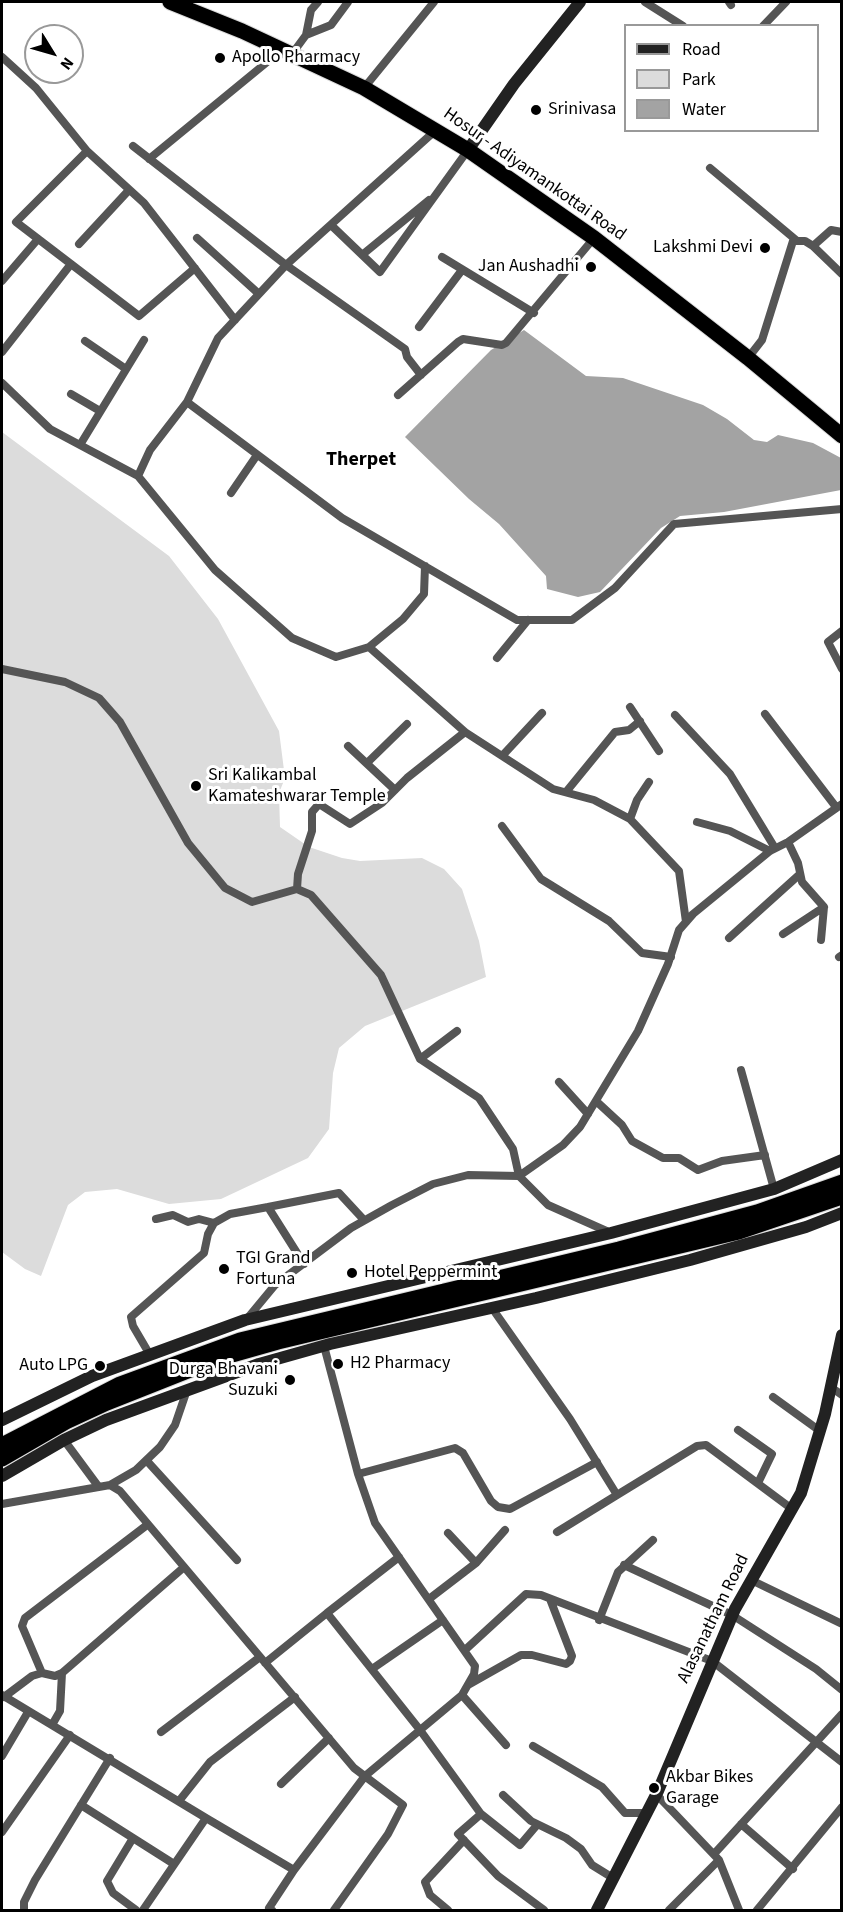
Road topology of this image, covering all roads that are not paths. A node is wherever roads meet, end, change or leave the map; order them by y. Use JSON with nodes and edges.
{"nodes":[{"id":1,"x":170,"y":2,"type":"edge"},
{"id":2,"x":318,"y":2,"type":"edge"},
{"id":3,"x":348,"y":2,"type":"edge"},
{"id":4,"x":434,"y":2,"type":"edge"},
{"id":5,"x":580,"y":2,"type":"edge"},
{"id":6,"x":645,"y":2,"type":"edge"},
{"id":7,"x":786,"y":2,"type":"edge"},
{"id":8,"x":656,"y":4,"type":"edge"},
{"id":9,"x":681,"y":24,"type":"edge"},
{"id":10,"x":765,"y":24,"type":"edge"},
{"id":11,"x":306,"y":35,"type":"junction"},
{"id":12,"x":287,"y":52,"type":"junction"},
{"id":13,"x":2,"y":57,"type":"edge"},
{"id":14,"x":364,"y":88,"type":"junction"},
{"id":15,"x":436,"y":130,"type":"junction"},
{"id":16,"x":133,"y":146,"type":"dead end"},
{"id":17,"x":468,"y":150,"type":"junction"},
{"id":18,"x":87,"y":151,"type":"junction"},
{"id":19,"x":149,"y":159,"type":"junction"},
{"id":20,"x":710,"y":168,"type":"dead end"},
{"id":21,"x":129,"y":190,"type":"junction"},
{"id":22,"x":439,"y":192,"type":"junction"},
{"id":23,"x":331,"y":225,"type":"junction"},
{"id":24,"x":842,"y":232,"type":"edge"},
{"id":25,"x":197,"y":238,"type":"dead end"},
{"id":26,"x":594,"y":238,"type":"junction"},
{"id":27,"x":38,"y":239,"type":"junction"},
{"id":28,"x":796,"y":240,"type":"junction"},
{"id":29,"x":79,"y":244,"type":"dead end"},
{"id":30,"x":813,"y":246,"type":"junction"},
{"id":31,"x":362,"y":255,"type":"junction"},
{"id":32,"x":442,"y":257,"type":"dead end"},
{"id":33,"x":71,"y":264,"type":"junction"},
{"id":34,"x":286,"y":265,"type":"junction"},
{"id":35,"x":195,"y":268,"type":"junction"},
{"id":36,"x":462,"y":270,"type":"junction"},
{"id":37,"x":842,"y":274,"type":"edge"},
{"id":38,"x":2,"y":281,"type":"edge"},
{"id":39,"x":259,"y":294,"type":"junction"},
{"id":40,"x":534,"y":313,"type":"junction"},
{"id":41,"x":235,"y":320,"type":"junction"},
{"id":42,"x":419,"y":327,"type":"dead end"},
{"id":43,"x":144,"y":340,"type":"dead end"},
{"id":44,"x":85,"y":341,"type":"dead end"},
{"id":45,"x":2,"y":352,"type":"edge"},
{"id":46,"x":748,"y":358,"type":"junction"},
{"id":47,"x":126,"y":369,"type":"junction"},
{"id":48,"x":421,"y":375,"type":"junction"},
{"id":49,"x":2,"y":383,"type":"edge"},
{"id":50,"x":71,"y":394,"type":"dead end"},
{"id":51,"x":398,"y":395,"type":"dead end"},
{"id":52,"x":187,"y":402,"type":"junction"},
{"id":53,"x":100,"y":411,"type":"junction"},
{"id":54,"x":842,"y":436,"type":"edge"},
{"id":55,"x":80,"y":445,"type":"junction"},
{"id":56,"x":257,"y":455,"type":"junction"},
{"id":57,"x":138,"y":476,"type":"junction"},
{"id":58,"x":231,"y":493,"type":"dead end"},
{"id":59,"x":842,"y":509,"type":"edge"},
{"id":60,"x":425,"y":566,"type":"junction"},
{"id":61,"x":528,"y":620,"type":"junction"},
{"id":62,"x":842,"y":631,"type":"edge"},
{"id":63,"x":369,"y":647,"type":"junction"},
{"id":64,"x":497,"y":658,"type":"dead end"},
{"id":65,"x":2,"y":669,"type":"edge"},
{"id":66,"x":842,"y":669,"type":"edge"},
{"id":67,"x":630,"y":707,"type":"dead end"},
{"id":68,"x":542,"y":713,"type":"dead end"},
{"id":69,"x":765,"y":714,"type":"dead end"},
{"id":70,"x":675,"y":715,"type":"dead end"},
{"id":71,"x":640,"y":721,"type":"junction"},
{"id":72,"x":407,"y":724,"type":"dead end"},
{"id":73,"x":465,"y":732,"type":"junction"},
{"id":74,"x":348,"y":746,"type":"dead end"},
{"id":75,"x":659,"y":751,"type":"dead end"},
{"id":76,"x":503,"y":755,"type":"junction"},
{"id":77,"x":367,"y":763,"type":"junction"},
{"id":78,"x":649,"y":782,"type":"dead end"},
{"id":79,"x":395,"y":790,"type":"junction"},
{"id":80,"x":566,"y":792,"type":"junction"},
{"id":81,"x":839,"y":806,"type":"edge"},
{"id":82,"x":630,"y":819,"type":"junction"},
{"id":83,"x":697,"y":822,"type":"dead end"},
{"id":84,"x":502,"y":826,"type":"dead end"},
{"id":85,"x":788,"y":842,"type":"junction"},
{"id":86,"x":772,"y":849,"type":"junction"},
{"id":87,"x":800,"y":874,"type":"junction"},
{"id":88,"x":297,"y":889,"type":"junction"},
{"id":89,"x":824,"y":907,"type":"junction"},
{"id":90,"x":686,"y":922,"type":"junction"},
{"id":91,"x":783,"y":934,"type":"dead end"},
{"id":92,"x":729,"y":939,"type":"dead end"},
{"id":93,"x":821,"y":940,"type":"dead end"},
{"id":94,"x":671,"y":957,"type":"junction"},
{"id":95,"x":457,"y":1031,"type":"dead end"},
{"id":96,"x":420,"y":1059,"type":"junction"},
{"id":97,"x":741,"y":1070,"type":"dead end"},
{"id":98,"x":559,"y":1082,"type":"dead end"},
{"id":99,"x":596,"y":1101,"type":"junction"},
{"id":100,"x":588,"y":1114,"type":"junction"},
{"id":101,"x":765,"y":1155,"type":"junction"},
{"id":102,"x":842,"y":1160,"type":"edge"},
{"id":103,"x":519,"y":1176,"type":"junction"},
{"id":104,"x":842,"y":1182,"type":"edge"},
{"id":105,"x":774,"y":1189,"type":"junction"},
{"id":106,"x":842,"y":1197,"type":"edge"},
{"id":107,"x":268,"y":1207,"type":"junction"},
{"id":108,"x":842,"y":1213,"type":"edge"},
{"id":109,"x":156,"y":1219,"type":"dead end"},
{"id":110,"x":364,"y":1220,"type":"junction"},
{"id":111,"x":214,"y":1223,"type":"junction"},
{"id":112,"x":611,"y":1233,"type":"junction"},
{"id":113,"x":304,"y":1264,"type":"junction"},
{"id":114,"x":492,"y":1308,"type":"junction"},
{"id":115,"x":245,"y":1320,"type":"junction"},
{"id":116,"x":842,"y":1335,"type":"edge"},
{"id":117,"x":324,"y":1346,"type":"junction"},
{"id":118,"x":150,"y":1355,"type":"junction"},
{"id":119,"x":187,"y":1390,"type":"junction"},
{"id":120,"x":837,"y":1391,"type":"edge"},
{"id":121,"x":773,"y":1397,"type":"dead end"},
{"id":122,"x":2,"y":1420,"type":"edge"},
{"id":123,"x":738,"y":1430,"type":"dead end"},
{"id":124,"x":820,"y":1431,"type":"junction"},
{"id":125,"x":64,"y":1440,"type":"junction"},
{"id":126,"x":2,"y":1445,"type":"edge"},
{"id":127,"x":2,"y":1460,"type":"edge"},
{"id":128,"x":147,"y":1461,"type":"junction"},
{"id":129,"x":597,"y":1462,"type":"junction"},
{"id":130,"x":358,"y":1474,"type":"junction"},
{"id":131,"x":2,"y":1476,"type":"edge"},
{"id":132,"x":758,"y":1483,"type":"junction"},
{"id":133,"x":110,"y":1485,"type":"junction"},
{"id":134,"x":98,"y":1486,"type":"junction"},
{"id":135,"x":617,"y":1495,"type":"junction"},
{"id":136,"x":2,"y":1504,"type":"edge"},
{"id":137,"x":792,"y":1509,"type":"junction"},
{"id":138,"x":147,"y":1525,"type":"junction"},
{"id":139,"x":505,"y":1530,"type":"dead end"},
{"id":140,"x":557,"y":1532,"type":"dead end"},
{"id":141,"x":448,"y":1533,"type":"dead end"},
{"id":142,"x":653,"y":1540,"type":"dead end"},
{"id":143,"x":399,"y":1557,"type":"junction"},
{"id":144,"x":237,"y":1560,"type":"dead end"},
{"id":145,"x":476,"y":1563,"type":"junction"},
{"id":146,"x":624,"y":1564,"type":"junction"},
{"id":147,"x":183,"y":1568,"type":"junction"},
{"id":148,"x":751,"y":1580,"type":"junction"},
{"id":149,"x":429,"y":1599,"type":"junction"},
{"id":150,"x":550,"y":1599,"type":"junction"},
{"id":151,"x":327,"y":1612,"type":"junction"},
{"id":152,"x":842,"y":1613,"type":"edge"},
{"id":153,"x":732,"y":1615,"type":"junction"},
{"id":154,"x":443,"y":1620,"type":"junction"},
{"id":155,"x":599,"y":1620,"type":"junction"},
{"id":156,"x":838,"y":1622,"type":"edge"},
{"id":157,"x":465,"y":1650,"type":"junction"},
{"id":158,"x":262,"y":1660,"type":"junction"},
{"id":159,"x":712,"y":1661,"type":"junction"},
{"id":160,"x":372,"y":1670,"type":"junction"},
{"id":161,"x":42,"y":1673,"type":"junction"},
{"id":162,"x":62,"y":1673,"type":"junction"},
{"id":163,"x":468,"y":1685,"type":"junction"},
{"id":164,"x":842,"y":1690,"type":"edge"},
{"id":165,"x":462,"y":1695,"type":"junction"},
{"id":166,"x":3,"y":1696,"type":"edge"},
{"id":167,"x":295,"y":1697,"type":"junction"},
{"id":168,"x":28,"y":1712,"type":"junction"},
{"id":169,"x":842,"y":1714,"type":"edge"},
{"id":170,"x":52,"y":1725,"type":"junction"},
{"id":171,"x":420,"y":1730,"type":"junction"},
{"id":172,"x":161,"y":1732,"type":"dead end"},
{"id":173,"x":70,"y":1736,"type":"junction"},
{"id":174,"x":329,"y":1738,"type":"junction"},
{"id":175,"x":817,"y":1742,"type":"junction"},
{"id":176,"x":506,"y":1744,"type":"dead end"},
{"id":177,"x":533,"y":1746,"type":"dead end"},
{"id":178,"x":2,"y":1756,"type":"edge"},
{"id":179,"x":110,"y":1758,"type":"junction"},
{"id":180,"x":842,"y":1762,"type":"edge"},
{"id":181,"x":365,"y":1776,"type":"junction"},
{"id":182,"x":281,"y":1784,"type":"dead end"},
{"id":183,"x":503,"y":1794,"type":"dead end"},
{"id":184,"x":656,"y":1794,"type":"junction"},
{"id":185,"x":179,"y":1801,"type":"junction"},
{"id":186,"x":81,"y":1805,"type":"junction"},
{"id":187,"x":842,"y":1807,"type":"edge"},
{"id":188,"x":646,"y":1813,"type":"junction"},
{"id":189,"x":481,"y":1814,"type":"junction"},
{"id":190,"x":206,"y":1818,"type":"junction"},
{"id":191,"x":741,"y":1824,"type":"junction"},
{"id":192,"x":537,"y":1825,"type":"junction"},
{"id":193,"x":2,"y":1832,"type":"edge"},
{"id":194,"x":133,"y":1838,"type":"junction"},
{"id":195,"x":464,"y":1840,"type":"junction"},
{"id":196,"x":717,"y":1857,"type":"junction"},
{"id":197,"x":174,"y":1864,"type":"junction"},
{"id":198,"x":793,"y":1869,"type":"junction"},
{"id":199,"x":294,"y":1870,"type":"junction"},
{"id":200,"x":614,"y":1878,"type":"junction"},
{"id":201,"x":24,"y":1906,"type":"edge"},
{"id":202,"x":270,"y":1910,"type":"edge"},
{"id":203,"x":17,"y":1911,"type":"edge"},
{"id":204,"x":136,"y":1911,"type":"edge"},
{"id":205,"x":143,"y":1911,"type":"edge"},
{"id":206,"x":334,"y":1911,"type":"edge"},
{"id":207,"x":448,"y":1911,"type":"edge"},
{"id":208,"x":544,"y":1911,"type":"edge"},
{"id":209,"x":597,"y":1911,"type":"edge"},
{"id":210,"x":669,"y":1911,"type":"edge"},
{"id":211,"x":739,"y":1911,"type":"edge"},
{"id":212,"x":757,"y":1911,"type":"edge"}],
"edges":[{"from":1,"to":12,"type":"highway","name":"Hosur - Adiyamankottai Road"},
{"from":2,"to":11,"type":"street"},
{"from":3,"to":11,"type":"street"},
{"from":4,"to":14,"type":"street"},
{"from":5,"to":17,"type":"street"},
{"from":6,"to":8,"type":"street"},
{"from":7,"to":10,"type":"street"},
{"from":8,"to":9,"type":"street"},
{"from":11,"to":12,"type":"street"},
{"from":12,"to":14,"type":"highway","name":"Hosur - Adiyamankottai Road"},
{"from":12,"to":19,"type":"street"},
{"from":13,"to":18,"type":"street"},
{"from":14,"to":15,"type":"highway","name":"Hosur - Adiyamankottai Road"},
{"from":15,"to":17,"type":"highway","name":"Hosur - Adiyamankottai Road"},
{"from":15,"to":23,"type":"street"},
{"from":16,"to":19,"type":"street"},
{"from":17,"to":22,"type":"street"},
{"from":17,"to":26,"type":"highway","name":"Hosur - Adiyamankottai Road"},
{"from":18,"to":21,"type":"street"},
{"from":18,"to":27,"type":"street"},
{"from":19,"to":34,"type":"street"},
{"from":20,"to":28,"type":"street"},
{"from":21,"to":29,"type":"street"},
{"from":21,"to":35,"type":"street"},
{"from":22,"to":31,"type":"street"},
{"from":22,"to":31,"type":"street"},
{"from":23,"to":31,"type":"street"},
{"from":23,"to":34,"type":"street"},
{"from":24,"to":30,"type":"street"},
{"from":25,"to":39,"type":"street"},
{"from":26,"to":40,"type":"street"},
{"from":26,"to":46,"type":"highway","name":"Hosur - Adiyamankottai Road"},
{"from":27,"to":33,"type":"street"},
{"from":27,"to":38,"type":"street"},
{"from":28,"to":30,"type":"street"},
{"from":28,"to":46,"type":"street"},
{"from":30,"to":37,"type":"street"},
{"from":32,"to":36,"type":"street"},
{"from":33,"to":35,"type":"street"},
{"from":33,"to":45,"type":"street"},
{"from":34,"to":39,"type":"street"},
{"from":34,"to":48,"type":"street"},
{"from":35,"to":41,"type":"street"},
{"from":36,"to":40,"type":"street"},
{"from":36,"to":42,"type":"street"},
{"from":39,"to":41,"type":"street"},
{"from":40,"to":48,"type":"street"},
{"from":41,"to":52,"type":"street"},
{"from":43,"to":47,"type":"street"},
{"from":44,"to":47,"type":"street"},
{"from":46,"to":54,"type":"highway","name":"Hosur - Adiyamankottai Road"},
{"from":47,"to":53,"type":"street"},
{"from":48,"to":51,"type":"street"},
{"from":49,"to":55,"type":"street"},
{"from":50,"to":53,"type":"street"},
{"from":52,"to":56,"type":"street"},
{"from":52,"to":57,"type":"street"},
{"from":53,"to":55,"type":"street"},
{"from":55,"to":57,"type":"street"},
{"from":56,"to":58,"type":"street"},
{"from":56,"to":60,"type":"street"},
{"from":57,"to":63,"type":"street"},
{"from":59,"to":61,"type":"street"},
{"from":60,"to":61,"type":"street"},
{"from":60,"to":63,"type":"street"},
{"from":61,"to":64,"type":"street"},
{"from":62,"to":66,"type":"street"},
{"from":63,"to":73,"type":"street"},
{"from":65,"to":88,"type":"street"},
{"from":67,"to":71,"type":"street"},
{"from":68,"to":76,"type":"street"},
{"from":69,"to":81,"type":"street"},
{"from":70,"to":86,"type":"street"},
{"from":71,"to":75,"type":"street"},
{"from":71,"to":80,"type":"street"},
{"from":72,"to":77,"type":"street"},
{"from":73,"to":76,"type":"street"},
{"from":73,"to":79,"type":"street"},
{"from":74,"to":77,"type":"street"},
{"from":76,"to":80,"type":"street"},
{"from":77,"to":79,"type":"street"},
{"from":78,"to":82,"type":"street"},
{"from":79,"to":88,"type":"street"},
{"from":80,"to":82,"type":"street"},
{"from":81,"to":85,"type":"street"},
{"from":82,"to":90,"type":"street"},
{"from":83,"to":86,"type":"street"},
{"from":84,"to":94,"type":"street"},
{"from":85,"to":86,"type":"street"},
{"from":85,"to":87,"type":"street"},
{"from":86,"to":90,"type":"street"},
{"from":87,"to":89,"type":"street"},
{"from":87,"to":92,"type":"street"},
{"from":88,"to":96,"type":"street"},
{"from":89,"to":91,"type":"street"},
{"from":89,"to":93,"type":"street"},
{"from":90,"to":94,"type":"street"},
{"from":94,"to":99,"type":"street"},
{"from":95,"to":96,"type":"street"},
{"from":96,"to":103,"type":"street"},
{"from":97,"to":101,"type":"street"},
{"from":98,"to":100,"type":"street"},
{"from":99,"to":100,"type":"street"},
{"from":99,"to":101,"type":"street"},
{"from":100,"to":103,"type":"street"},
{"from":101,"to":105,"type":"street"},
{"from":102,"to":105,"type":"street"},
{"from":103,"to":110,"type":"street"},
{"from":103,"to":112,"type":"street"},
{"from":104,"to":126,"type":"highway"},
{"from":105,"to":112,"type":"street"},
{"from":106,"to":127,"type":"highway"},
{"from":107,"to":110,"type":"street"},
{"from":107,"to":111,"type":"street"},
{"from":107,"to":113,"type":"street"},
{"from":108,"to":114,"type":"street"},
{"from":109,"to":111,"type":"street"},
{"from":110,"to":113,"type":"street"},
{"from":111,"to":118,"type":"street"},
{"from":112,"to":115,"type":"street"},
{"from":113,"to":115,"type":"street"},
{"from":114,"to":117,"type":"street"},
{"from":114,"to":129,"type":"street"},
{"from":115,"to":118,"type":"street"},
{"from":116,"to":120,"type":"street","name":"Alasanatham Road"},
{"from":117,"to":119,"type":"street"},
{"from":117,"to":130,"type":"street"},
{"from":118,"to":122,"type":"street"},
{"from":119,"to":125,"type":"street"},
{"from":119,"to":128,"type":"street"},
{"from":120,"to":124,"type":"street","name":"Alasanatham Road"},
{"from":121,"to":124,"type":"street"},
{"from":123,"to":132,"type":"street"},
{"from":124,"to":137,"type":"street","name":"Alasanatham Road"},
{"from":125,"to":131,"type":"street"},
{"from":125,"to":134,"type":"street"},
{"from":128,"to":133,"type":"street"},
{"from":128,"to":144,"type":"street"},
{"from":129,"to":130,"type":"street"},
{"from":129,"to":135,"type":"street"},
{"from":130,"to":143,"type":"street"},
{"from":132,"to":135,"type":"street"},
{"from":132,"to":137,"type":"street"},
{"from":133,"to":134,"type":"street"},
{"from":133,"to":138,"type":"street"},
{"from":134,"to":136,"type":"street"},
{"from":135,"to":140,"type":"street"},
{"from":137,"to":148,"type":"street","name":"Alasanatham Road"},
{"from":138,"to":147,"type":"street"},
{"from":138,"to":161,"type":"street"},
{"from":139,"to":145,"type":"street"},
{"from":141,"to":145,"type":"street"},
{"from":142,"to":146,"type":"street"},
{"from":143,"to":149,"type":"street"},
{"from":143,"to":151,"type":"street"},
{"from":145,"to":149,"type":"street"},
{"from":146,"to":153,"type":"street"},
{"from":146,"to":155,"type":"street"},
{"from":147,"to":158,"type":"street"},
{"from":147,"to":162,"type":"street"},
{"from":148,"to":153,"type":"street","name":"Alasanatham Road"},
{"from":148,"to":156,"type":"street"},
{"from":149,"to":154,"type":"street"},
{"from":150,"to":155,"type":"street"},
{"from":150,"to":157,"type":"street"},
{"from":150,"to":163,"type":"street"},
{"from":151,"to":158,"type":"street"},
{"from":151,"to":160,"type":"street"},
{"from":152,"to":156,"type":"street"},
{"from":153,"to":159,"type":"street","name":"Alasanatham Road"},
{"from":153,"to":164,"type":"street"},
{"from":154,"to":157,"type":"street"},
{"from":154,"to":160,"type":"street"},
{"from":155,"to":159,"type":"street"},
{"from":157,"to":163,"type":"street"},
{"from":158,"to":167,"type":"street"},
{"from":158,"to":172,"type":"street"},
{"from":159,"to":175,"type":"street"},
{"from":159,"to":184,"type":"street","name":"Alasanatham Road"},
{"from":160,"to":171,"type":"street"},
{"from":161,"to":162,"type":"street"},
{"from":161,"to":166,"type":"street"},
{"from":162,"to":170,"type":"street"},
{"from":163,"to":165,"type":"street"},
{"from":165,"to":171,"type":"street"},
{"from":165,"to":176,"type":"street"},
{"from":166,"to":168,"type":"street"},
{"from":167,"to":174,"type":"street"},
{"from":167,"to":185,"type":"street"},
{"from":168,"to":170,"type":"street"},
{"from":168,"to":178,"type":"street"},
{"from":169,"to":175,"type":"street"},
{"from":170,"to":173,"type":"street"},
{"from":171,"to":181,"type":"street"},
{"from":171,"to":189,"type":"street"},
{"from":173,"to":179,"type":"street"},
{"from":173,"to":193,"type":"street"},
{"from":174,"to":181,"type":"street"},
{"from":174,"to":182,"type":"street"},
{"from":175,"to":180,"type":"street"},
{"from":175,"to":191,"type":"street"},
{"from":177,"to":188,"type":"street"},
{"from":179,"to":185,"type":"street"},
{"from":179,"to":186,"type":"street"},
{"from":181,"to":199,"type":"street"},
{"from":181,"to":206,"type":"street"},
{"from":183,"to":192,"type":"street"},
{"from":184,"to":188,"type":"street","name":"Alasanatham Road"},
{"from":184,"to":196,"type":"street"},
{"from":185,"to":190,"type":"street"},
{"from":186,"to":194,"type":"street"},
{"from":186,"to":201,"type":"street"},
{"from":187,"to":198,"type":"street"},
{"from":188,"to":200,"type":"street","name":"Alasanatham Road"},
{"from":189,"to":192,"type":"street"},
{"from":189,"to":195,"type":"street"},
{"from":190,"to":197,"type":"street"},
{"from":190,"to":199,"type":"street"},
{"from":191,"to":196,"type":"street"},
{"from":191,"to":198,"type":"street"},
{"from":192,"to":200,"type":"street"},
{"from":194,"to":197,"type":"street"},
{"from":194,"to":204,"type":"street"},
{"from":195,"to":207,"type":"street"},
{"from":195,"to":208,"type":"street"},
{"from":196,"to":210,"type":"street"},
{"from":196,"to":211,"type":"street"},
{"from":197,"to":205,"type":"street"},
{"from":198,"to":212,"type":"street"},
{"from":199,"to":202,"type":"street"},
{"from":200,"to":209,"type":"street","name":"Alasanatham Road"},
{"from":201,"to":203,"type":"street"}]}
